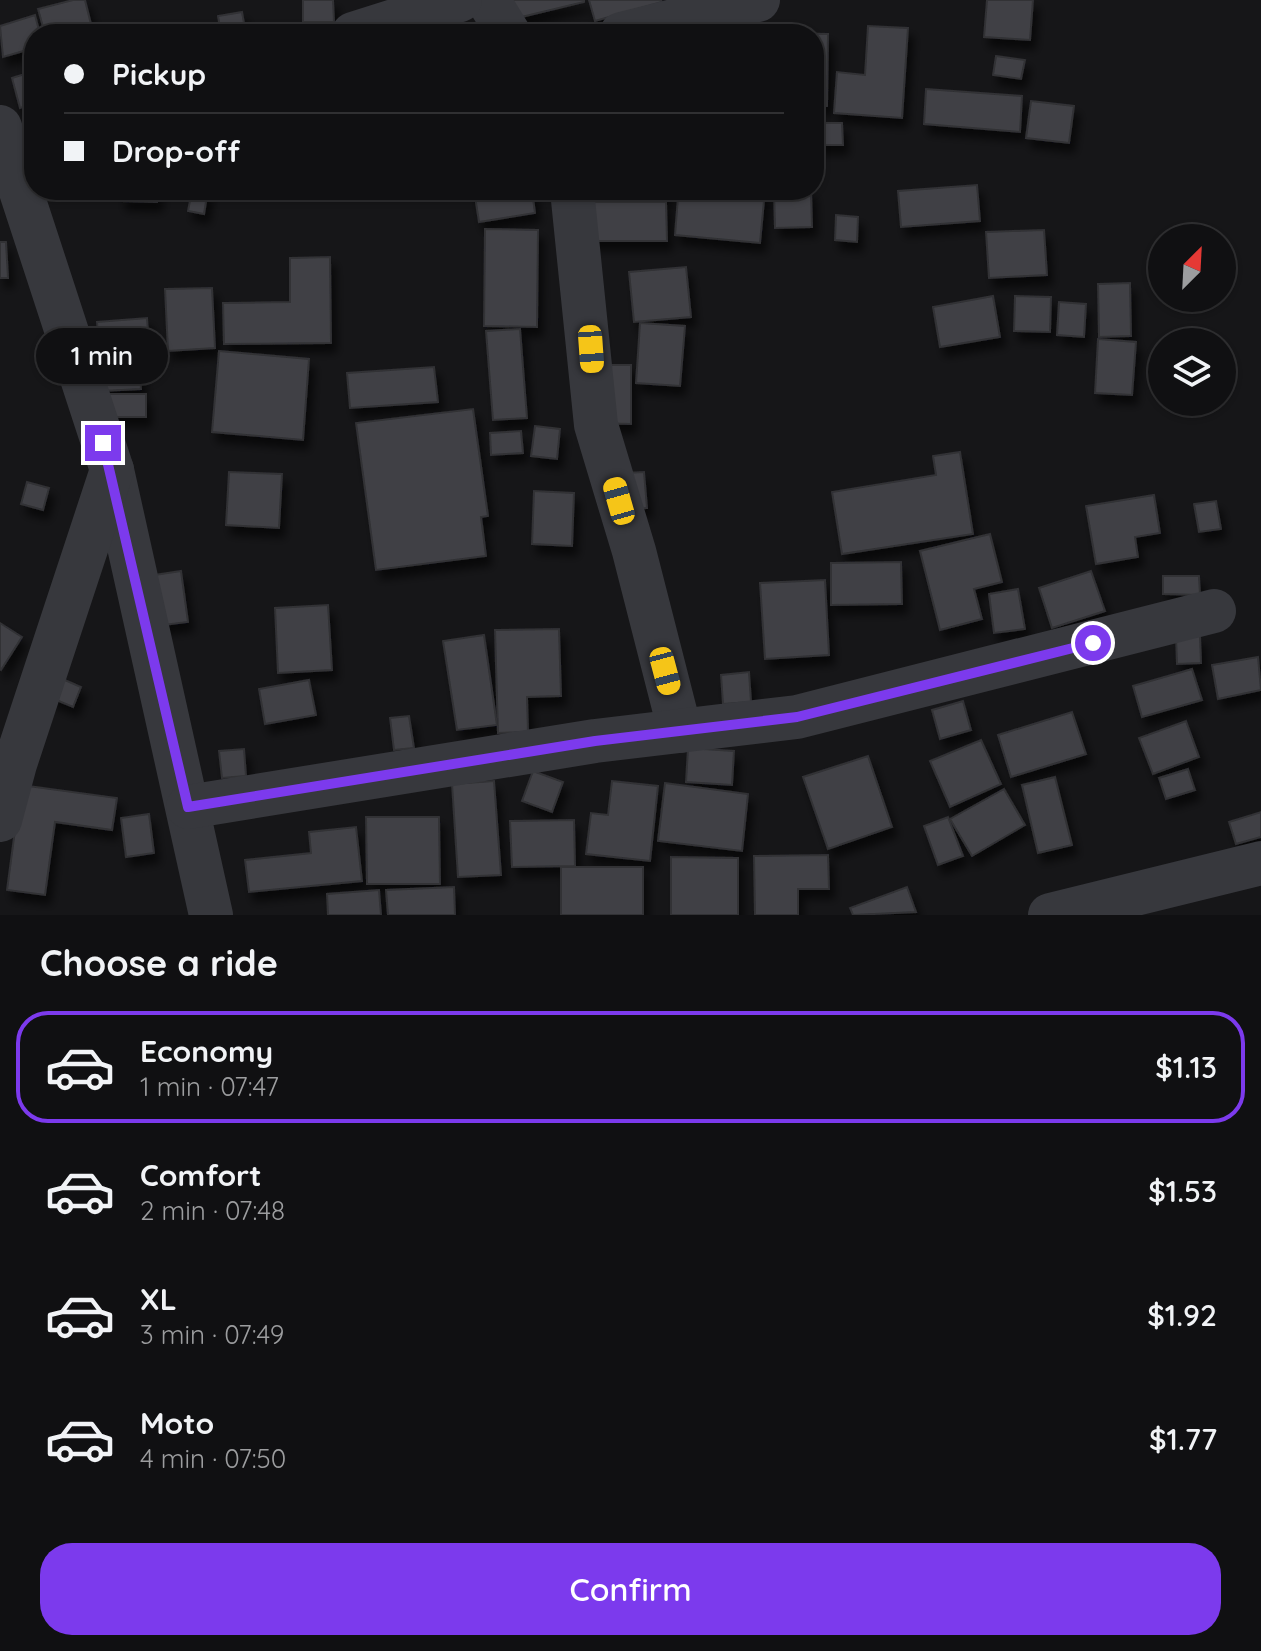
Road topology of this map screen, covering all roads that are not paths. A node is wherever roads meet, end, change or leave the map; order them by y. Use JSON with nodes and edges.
{"nodes":[{"id":1,"x":460,"y":0,"type":"edge"},
{"id":2,"x":488,"y":0,"type":"edge"},
{"id":3,"x":758,"y":0,"type":"edge"},
{"id":4,"x":384,"y":24,"type":"edge"},
{"id":5,"x":503,"y":24,"type":"edge"},
{"id":6,"x":661,"y":24,"type":"edge"},
{"id":7,"x":13,"y":136,"type":"edge"},
{"id":8,"x":24,"y":173,"type":"edge"},
{"id":9,"x":32,"y":200,"type":"edge"},
{"id":10,"x":573,"y":200,"type":"edge"},
{"id":11,"x":112,"y":470,"type":"junction"},
{"id":12,"x":1214,"y":611,"type":"dead end"},
{"id":13,"x":680,"y":731,"type":"junction"},
{"id":14,"x":188,"y":807,"type":"junction"},
{"id":15,"x":0,"y":820,"type":"edge"},
{"id":16,"x":1261,"y":863,"type":"edge"},
{"id":17,"x":211,"y":915,"type":"edge"},
{"id":18,"x":1050,"y":915,"type":"edge"}],
"edges":[{"from":1,"to":4,"type":"street"},
{"from":2,"to":5,"type":"street"},
{"from":3,"to":6,"type":"street"},
{"from":7,"to":8,"type":"street"},
{"from":9,"to":11,"type":"street"},
{"from":10,"to":13,"type":"street"},
{"from":11,"to":14,"type":"street"},
{"from":11,"to":15,"type":"street"},
{"from":12,"to":13,"type":"street"},
{"from":13,"to":14,"type":"street"},
{"from":14,"to":17,"type":"street"},
{"from":16,"to":18,"type":"street"}]}
